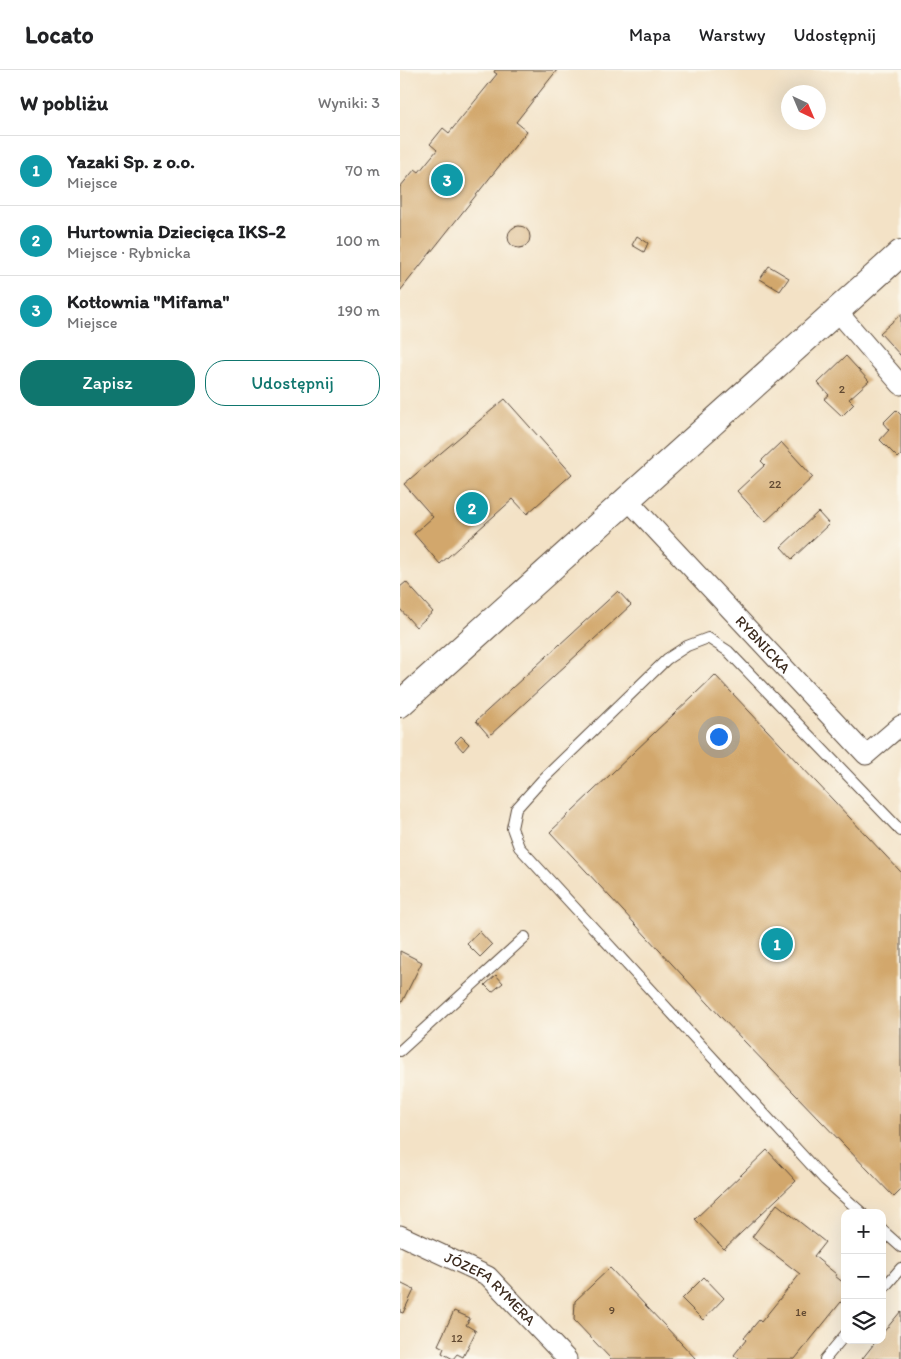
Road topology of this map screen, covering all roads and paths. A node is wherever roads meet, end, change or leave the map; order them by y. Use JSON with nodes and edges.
{"nodes":[{"id":1,"x":901,"y":253,"type":"edge"},
{"id":2,"x":837,"y":311,"type":"junction"},
{"id":3,"x":901,"y":384,"type":"edge"},
{"id":4,"x":627,"y":499,"type":"junction"},
{"id":5,"x":400,"y":704,"type":"edge"},
{"id":6,"x":901,"y":725,"type":"edge"},
{"id":7,"x":901,"y":831,"type":"edge"},
{"id":8,"x":525,"y":936,"type":"dead end"},
{"id":9,"x":400,"y":1051,"type":"edge"},
{"id":10,"x":858,"y":1209,"type":"edge"},
{"id":11,"x":886,"y":1233,"type":"edge"},
{"id":12,"x":400,"y":1235,"type":"edge"},
{"id":13,"x":901,"y":1246,"type":"edge"},
{"id":14,"x":901,"y":1268,"type":"edge"},
{"id":15,"x":886,"y":1285,"type":"edge"},
{"id":16,"x":841,"y":1340,"type":"edge"},
{"id":17,"x":567,"y":1359,"type":"edge"},
{"id":18,"x":825,"y":1359,"type":"edge"}],
"edges":[{"from":1,"to":2,"type":"street"},
{"from":2,"to":3,"type":"street"},
{"from":2,"to":4,"type":"street"},
{"from":4,"to":5,"type":"street"},
{"from":4,"to":6,"type":"street","name":"RYBNICKA"},
{"from":7,"to":10,"type":"lane"},
{"from":8,"to":9,"type":"lane"},
{"from":11,"to":13,"type":"lane"},
{"from":12,"to":17,"type":"street","name":"JÓZEFA RYMERA"},
{"from":14,"to":15,"type":"lane"},
{"from":16,"to":18,"type":"lane"}]}
